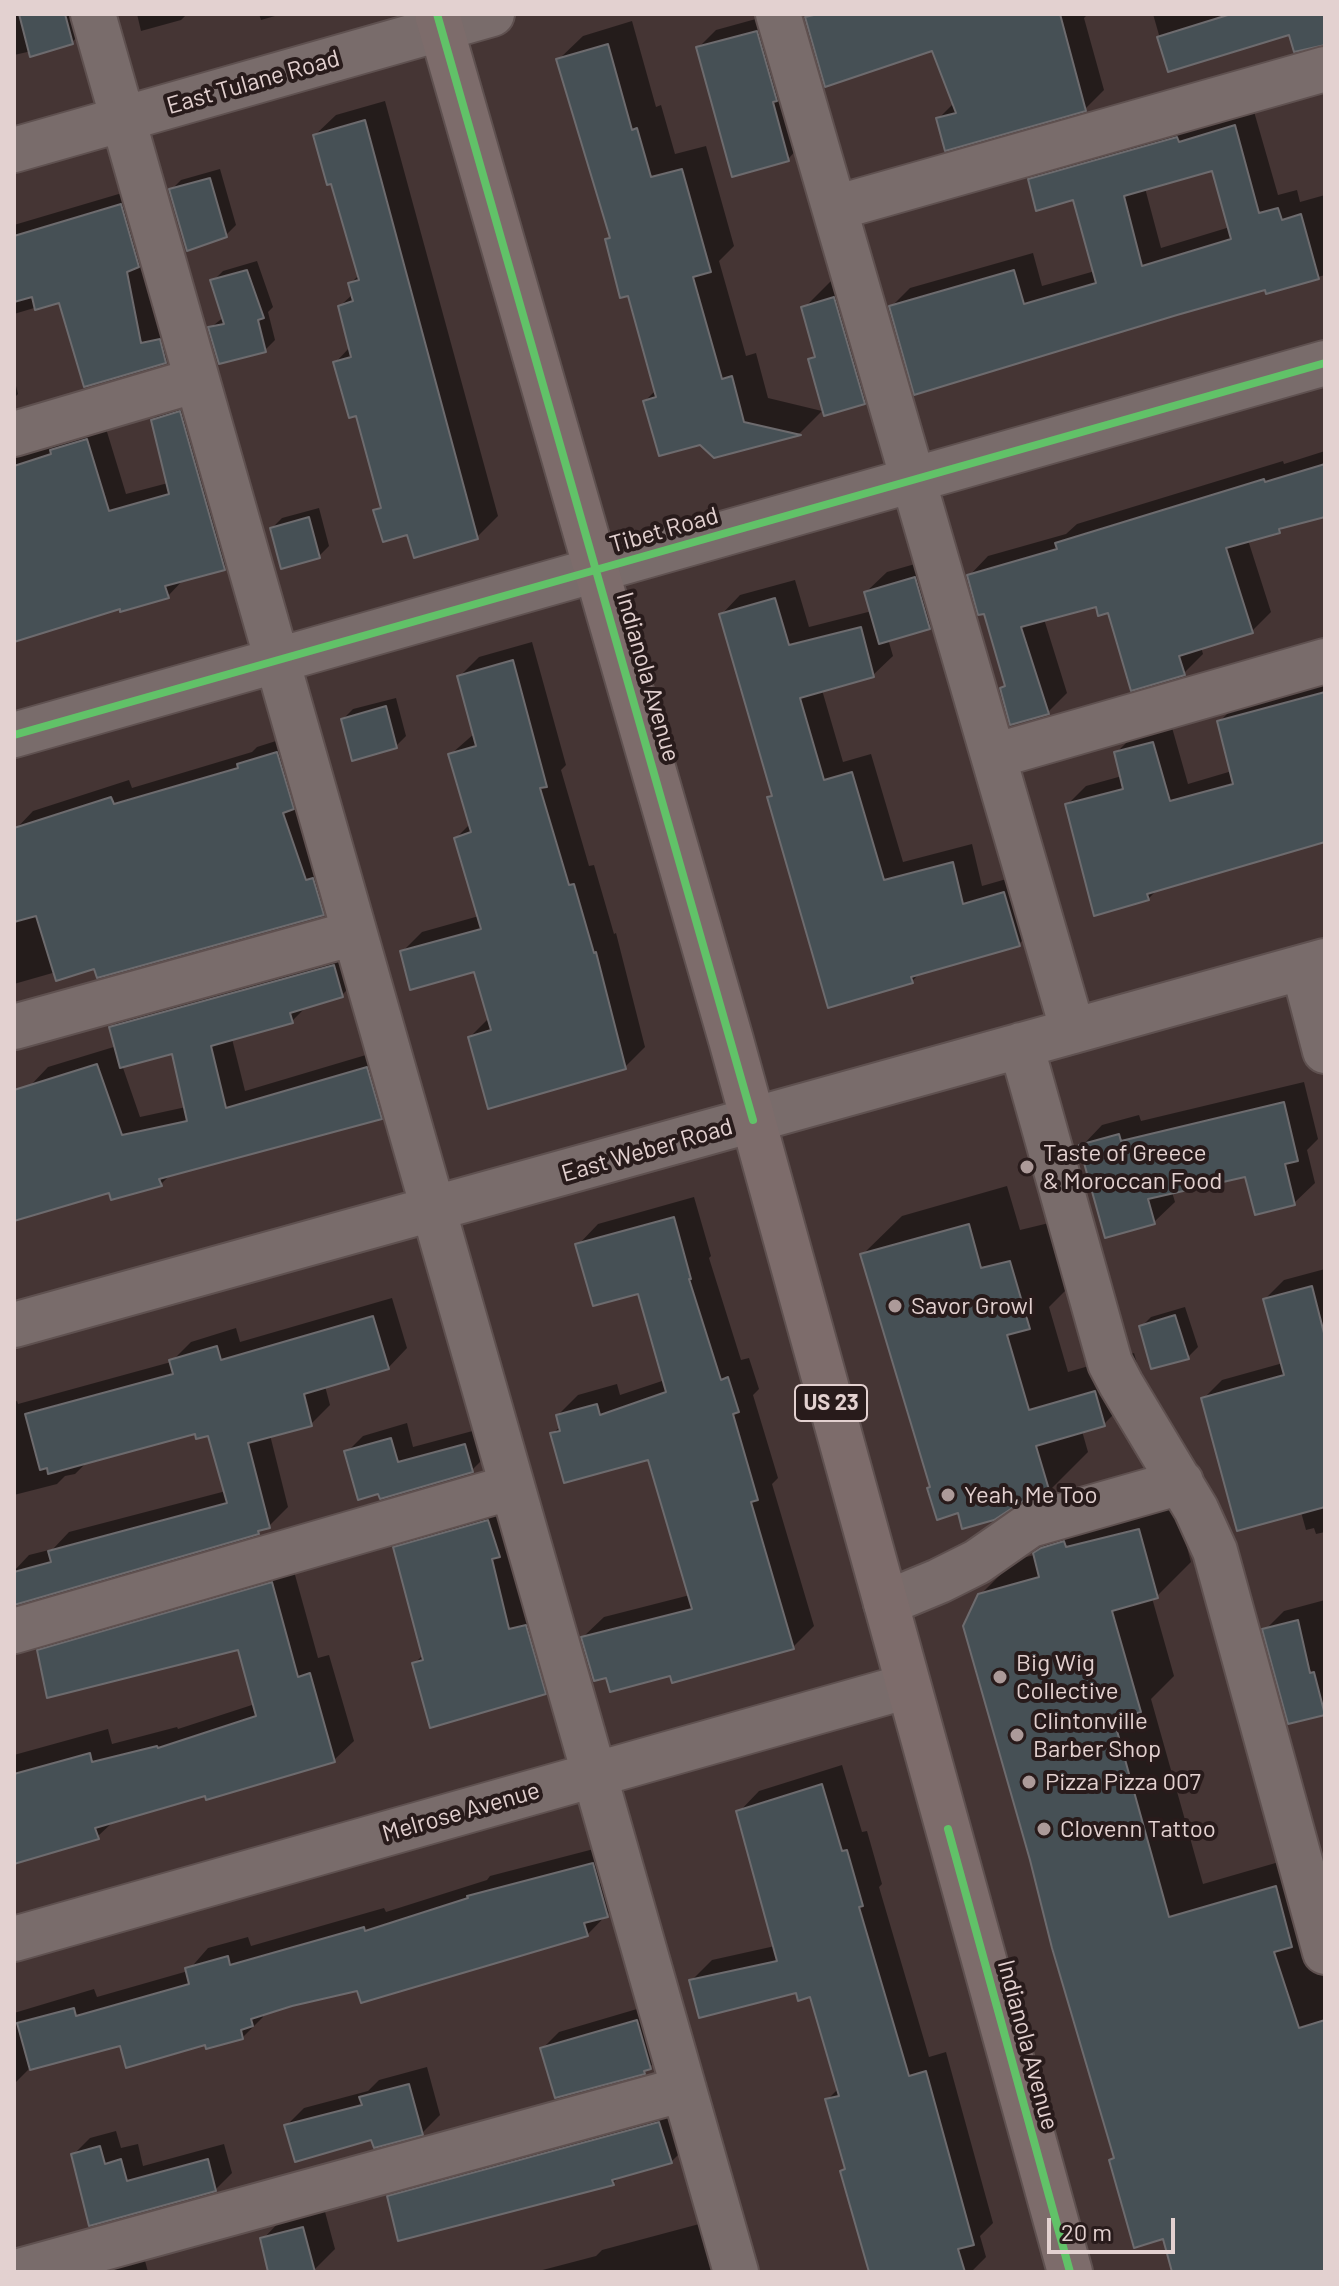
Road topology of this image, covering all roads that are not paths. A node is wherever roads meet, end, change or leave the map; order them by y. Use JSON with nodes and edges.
{"nodes":[{"id":1,"x":93,"y":14,"type":"edge"},
{"id":2,"x":492,"y":14,"type":"edge"},
{"id":3,"x":778,"y":14,"type":"edge"},
{"id":4,"x":439,"y":22,"type":"edge"},
{"id":5,"x":1325,"y":69,"type":"edge"},
{"id":6,"x":123,"y":119,"type":"junction"},
{"id":7,"x":14,"y":150,"type":"edge"},
{"id":8,"x":835,"y":208,"type":"junction"},
{"id":9,"x":1325,"y":363,"type":"edge"},
{"id":10,"x":197,"y":380,"type":"junction"},
{"id":11,"x":14,"y":434,"type":"edge"},
{"id":12,"x":914,"y":479,"type":"junction"},
{"id":13,"x":596,"y":570,"type":"junction"},
{"id":14,"x":277,"y":661,"type":"junction"},
{"id":15,"x":1325,"y":661,"type":"edge"},
{"id":16,"x":14,"y":735,"type":"edge"},
{"id":17,"x":994,"y":756,"type":"junction"},
{"id":18,"x":354,"y":933,"type":"junction"},
{"id":19,"x":1314,"y":964,"type":"edge"},
{"id":20,"x":14,"y":1027,"type":"edge"},
{"id":21,"x":1073,"y":1031,"type":"junction"},
{"id":22,"x":1021,"y":1045,"type":"junction"},
{"id":23,"x":1325,"y":1051,"type":"edge"},
{"id":24,"x":753,"y":1120,"type":"junction"},
{"id":25,"x":433,"y":1209,"type":"junction"},
{"id":26,"x":14,"y":1325,"type":"edge"},
{"id":27,"x":1181,"y":1482,"type":"junction"},
{"id":28,"x":512,"y":1487,"type":"junction"},
{"id":29,"x":886,"y":1603,"type":"junction"},
{"id":30,"x":14,"y":1631,"type":"edge"},
{"id":31,"x":908,"y":1686,"type":"junction"},
{"id":32,"x":594,"y":1775,"type":"junction"},
{"id":33,"x":14,"y":1939,"type":"edge"},
{"id":34,"x":1325,"y":1952,"type":"edge"},
{"id":35,"x":684,"y":2089,"type":"junction"},
{"id":36,"x":16,"y":2272,"type":"edge"},
{"id":37,"x":736,"y":2272,"type":"edge"},
{"id":38,"x":1070,"y":2272,"type":"edge"}],
"edges":[{"from":1,"to":6,"type":"street"},
{"from":2,"to":4,"type":"street","name":"East Tulane Road"},
{"from":3,"to":8,"type":"street"},
{"from":4,"to":6,"type":"street","name":"East Tulane Road"},
{"from":4,"to":13,"type":"main road","name":"Indianola Avenue","number":"US 23"},
{"from":5,"to":8,"type":"street"},
{"from":6,"to":7,"type":"street","name":"East Tulane Road"},
{"from":6,"to":10,"type":"street"},
{"from":8,"to":12,"type":"street"},
{"from":9,"to":12,"type":"street","name":"Tibet Road"},
{"from":10,"to":11,"type":"street"},
{"from":10,"to":14,"type":"street"},
{"from":12,"to":13,"type":"street","name":"Tibet Road"},
{"from":12,"to":17,"type":"street"},
{"from":13,"to":14,"type":"street","name":"Tibet Road"},
{"from":13,"to":24,"type":"main road","name":"Indianola Avenue","number":"US 23"},
{"from":14,"to":16,"type":"street","name":"Tibet Road"},
{"from":14,"to":18,"type":"street"},
{"from":15,"to":17,"type":"street"},
{"from":17,"to":21,"type":"street"},
{"from":18,"to":20,"type":"street"},
{"from":18,"to":25,"type":"street"},
{"from":19,"to":21,"type":"street","name":"East Weber Road"},
{"from":19,"to":23,"type":"street"},
{"from":21,"to":22,"type":"street","name":"East Weber Road"},
{"from":22,"to":24,"type":"street","name":"East Weber Road"},
{"from":22,"to":27,"type":"street"},
{"from":24,"to":25,"type":"street","name":"East Weber Road"},
{"from":24,"to":29,"type":"main road","name":"Indianola Avenue","number":"US 23"},
{"from":25,"to":26,"type":"street","name":"East Weber Road"},
{"from":25,"to":28,"type":"street"},
{"from":27,"to":29,"type":"street"},
{"from":27,"to":34,"type":"street"},
{"from":28,"to":30,"type":"street"},
{"from":28,"to":32,"type":"street"},
{"from":29,"to":31,"type":"main road","name":"Indianola Avenue","number":"US 23"},
{"from":31,"to":32,"type":"street","name":"Melrose Avenue"},
{"from":31,"to":38,"type":"main road","name":"Indianola Avenue","number":"US 23"},
{"from":32,"to":33,"type":"street","name":"Melrose Avenue"},
{"from":32,"to":35,"type":"street"},
{"from":35,"to":36,"type":"street"},
{"from":35,"to":37,"type":"street"}]}
